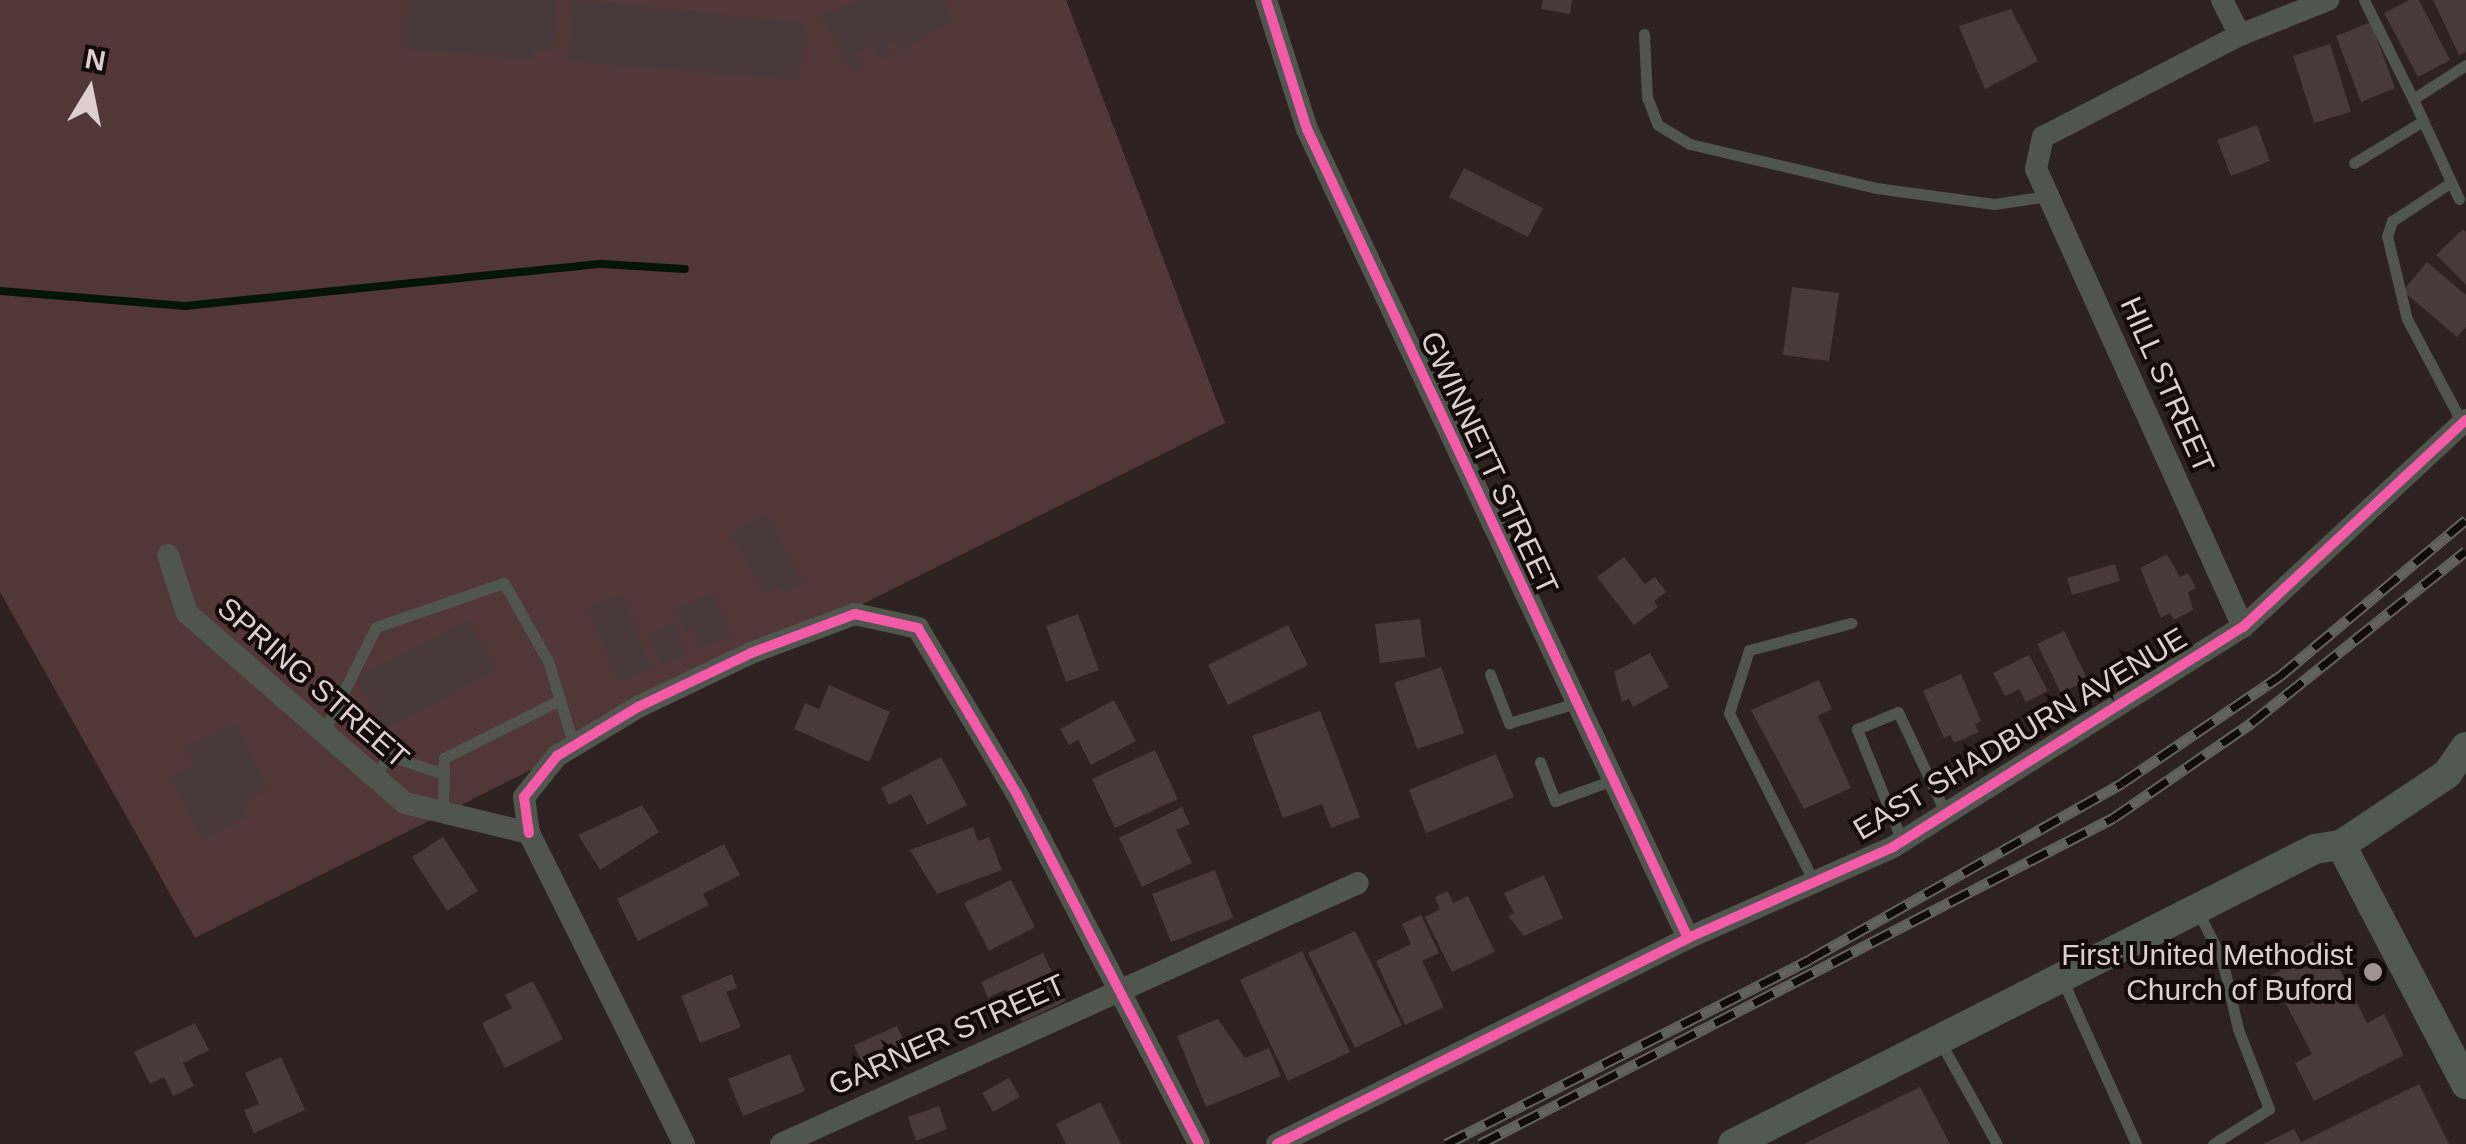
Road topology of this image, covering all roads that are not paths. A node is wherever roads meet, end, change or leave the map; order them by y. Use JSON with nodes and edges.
{"nodes":[{"id":1,"x":1266,"y":0,"type":"edge"},
{"id":2,"x":2222,"y":0,"type":"edge"},
{"id":3,"x":2328,"y":0,"type":"edge"},
{"id":4,"x":2364,"y":0,"type":"edge"},
{"id":5,"x":1644,"y":34,"type":"dead end"},
{"id":6,"x":2240,"y":35,"type":"junction"},
{"id":7,"x":2466,"y":65,"type":"edge"},
{"id":8,"x":2413,"y":99,"type":"junction"},
{"id":9,"x":2423,"y":121,"type":"junction"},
{"id":10,"x":2354,"y":163,"type":"dead end"},
{"id":11,"x":2450,"y":183,"type":"junction"},
{"id":12,"x":2048,"y":196,"type":"junction"},
{"id":13,"x":2464,"y":200,"type":"edge"},
{"id":14,"x":2464,"y":422,"type":"edge"},
{"id":15,"x":168,"y":555,"type":"dead end"},
{"id":16,"x":1851,"y":624,"type":"dead end"},
{"id":17,"x":2243,"y":627,"type":"junction"},
{"id":18,"x":1490,"y":674,"type":"dead end"},
{"id":19,"x":560,"y":700,"type":"junction"},
{"id":20,"x":1576,"y":703,"type":"junction"},
{"id":21,"x":325,"y":729,"type":"junction"},
{"id":22,"x":574,"y":746,"type":"junction"},
{"id":23,"x":2466,"y":747,"type":"edge"},
{"id":24,"x":1540,"y":762,"type":"dead end"},
{"id":25,"x":374,"y":774,"type":"junction"},
{"id":26,"x":444,"y":774,"type":"junction"},
{"id":27,"x":1612,"y":780,"type":"junction"},
{"id":28,"x":442,"y":812,"type":"junction"},
{"id":29,"x":1946,"y":814,"type":"junction"},
{"id":30,"x":529,"y":834,"type":"junction"},
{"id":31,"x":1902,"y":841,"type":"junction"},
{"id":32,"x":2341,"y":845,"type":"junction"},
{"id":33,"x":1814,"y":882,"type":"junction"},
{"id":34,"x":1358,"y":883,"type":"dead end"},
{"id":35,"x":2197,"y":910,"type":"junction"},
{"id":36,"x":1688,"y":938,"type":"junction"},
{"id":37,"x":2061,"y":977,"type":"junction"},
{"id":38,"x":1117,"y":991,"type":"junction"},
{"id":39,"x":1939,"y":1040,"type":"junction"},
{"id":40,"x":2466,"y":1084,"type":"edge"},
{"id":41,"x":684,"y":1144,"type":"edge"},
{"id":42,"x":780,"y":1144,"type":"edge"},
{"id":43,"x":1199,"y":1144,"type":"edge"},
{"id":44,"x":1277,"y":1144,"type":"edge"},
{"id":45,"x":1733,"y":1144,"type":"edge"},
{"id":46,"x":1998,"y":1144,"type":"edge"},
{"id":47,"x":2136,"y":1144,"type":"edge"},
{"id":48,"x":2212,"y":1144,"type":"edge"}],
"edges":[{"from":1,"to":20,"type":"street","name":"GWINNETT STREET"},
{"from":2,"to":6,"type":"street"},
{"from":3,"to":6,"type":"street"},
{"from":4,"to":8,"type":"lane"},
{"from":5,"to":12,"type":"lane"},
{"from":6,"to":12,"type":"street","name":"HILL STREET"},
{"from":7,"to":8,"type":"lane"},
{"from":8,"to":9,"type":"lane"},
{"from":9,"to":10,"type":"lane"},
{"from":9,"to":11,"type":"lane"},
{"from":11,"to":13,"type":"lane"},
{"from":11,"to":14,"type":"lane"},
{"from":12,"to":17,"type":"street","name":"HILL STREET"},
{"from":14,"to":17,"type":"street","name":"EAST SHADBURN AVENUE"},
{"from":15,"to":21,"type":"street","name":"SPRING STREET"},
{"from":16,"to":33,"type":"lane"},
{"from":17,"to":29,"type":"street","name":"EAST SHADBURN AVENUE"},
{"from":18,"to":20,"type":"lane"},
{"from":19,"to":21,"type":"lane"},
{"from":19,"to":22,"type":"lane"},
{"from":19,"to":26,"type":"lane"},
{"from":20,"to":27,"type":"street","name":"GWINNETT STREET"},
{"from":21,"to":25,"type":"street","name":"SPRING STREET"},
{"from":22,"to":30,"type":"street"},
{"from":22,"to":38,"type":"street"},
{"from":23,"to":32,"type":"street"},
{"from":24,"to":27,"type":"lane"},
{"from":25,"to":26,"type":"lane"},
{"from":25,"to":28,"type":"street","name":"SPRING STREET"},
{"from":26,"to":28,"type":"lane"},
{"from":27,"to":36,"type":"street","name":"GWINNETT STREET"},
{"from":28,"to":30,"type":"street","name":"SPRING STREET"},
{"from":29,"to":31,"type":"street","name":"EAST SHADBURN AVENUE"},
{"from":29,"to":31,"type":"lane"},
{"from":30,"to":41,"type":"street"},
{"from":31,"to":33,"type":"street","name":"EAST SHADBURN AVENUE"},
{"from":32,"to":35,"type":"street"},
{"from":32,"to":40,"type":"street"},
{"from":33,"to":36,"type":"street","name":"EAST SHADBURN AVENUE"},
{"from":34,"to":38,"type":"street","name":"GARNER STREET"},
{"from":35,"to":37,"type":"street"},
{"from":35,"to":48,"type":"lane"},
{"from":36,"to":44,"type":"street","name":"EAST SHADBURN AVENUE"},
{"from":37,"to":39,"type":"street"},
{"from":37,"to":47,"type":"lane"},
{"from":38,"to":42,"type":"street","name":"GARNER STREET"},
{"from":38,"to":43,"type":"street"},
{"from":39,"to":45,"type":"street"},
{"from":39,"to":46,"type":"lane"}]}
